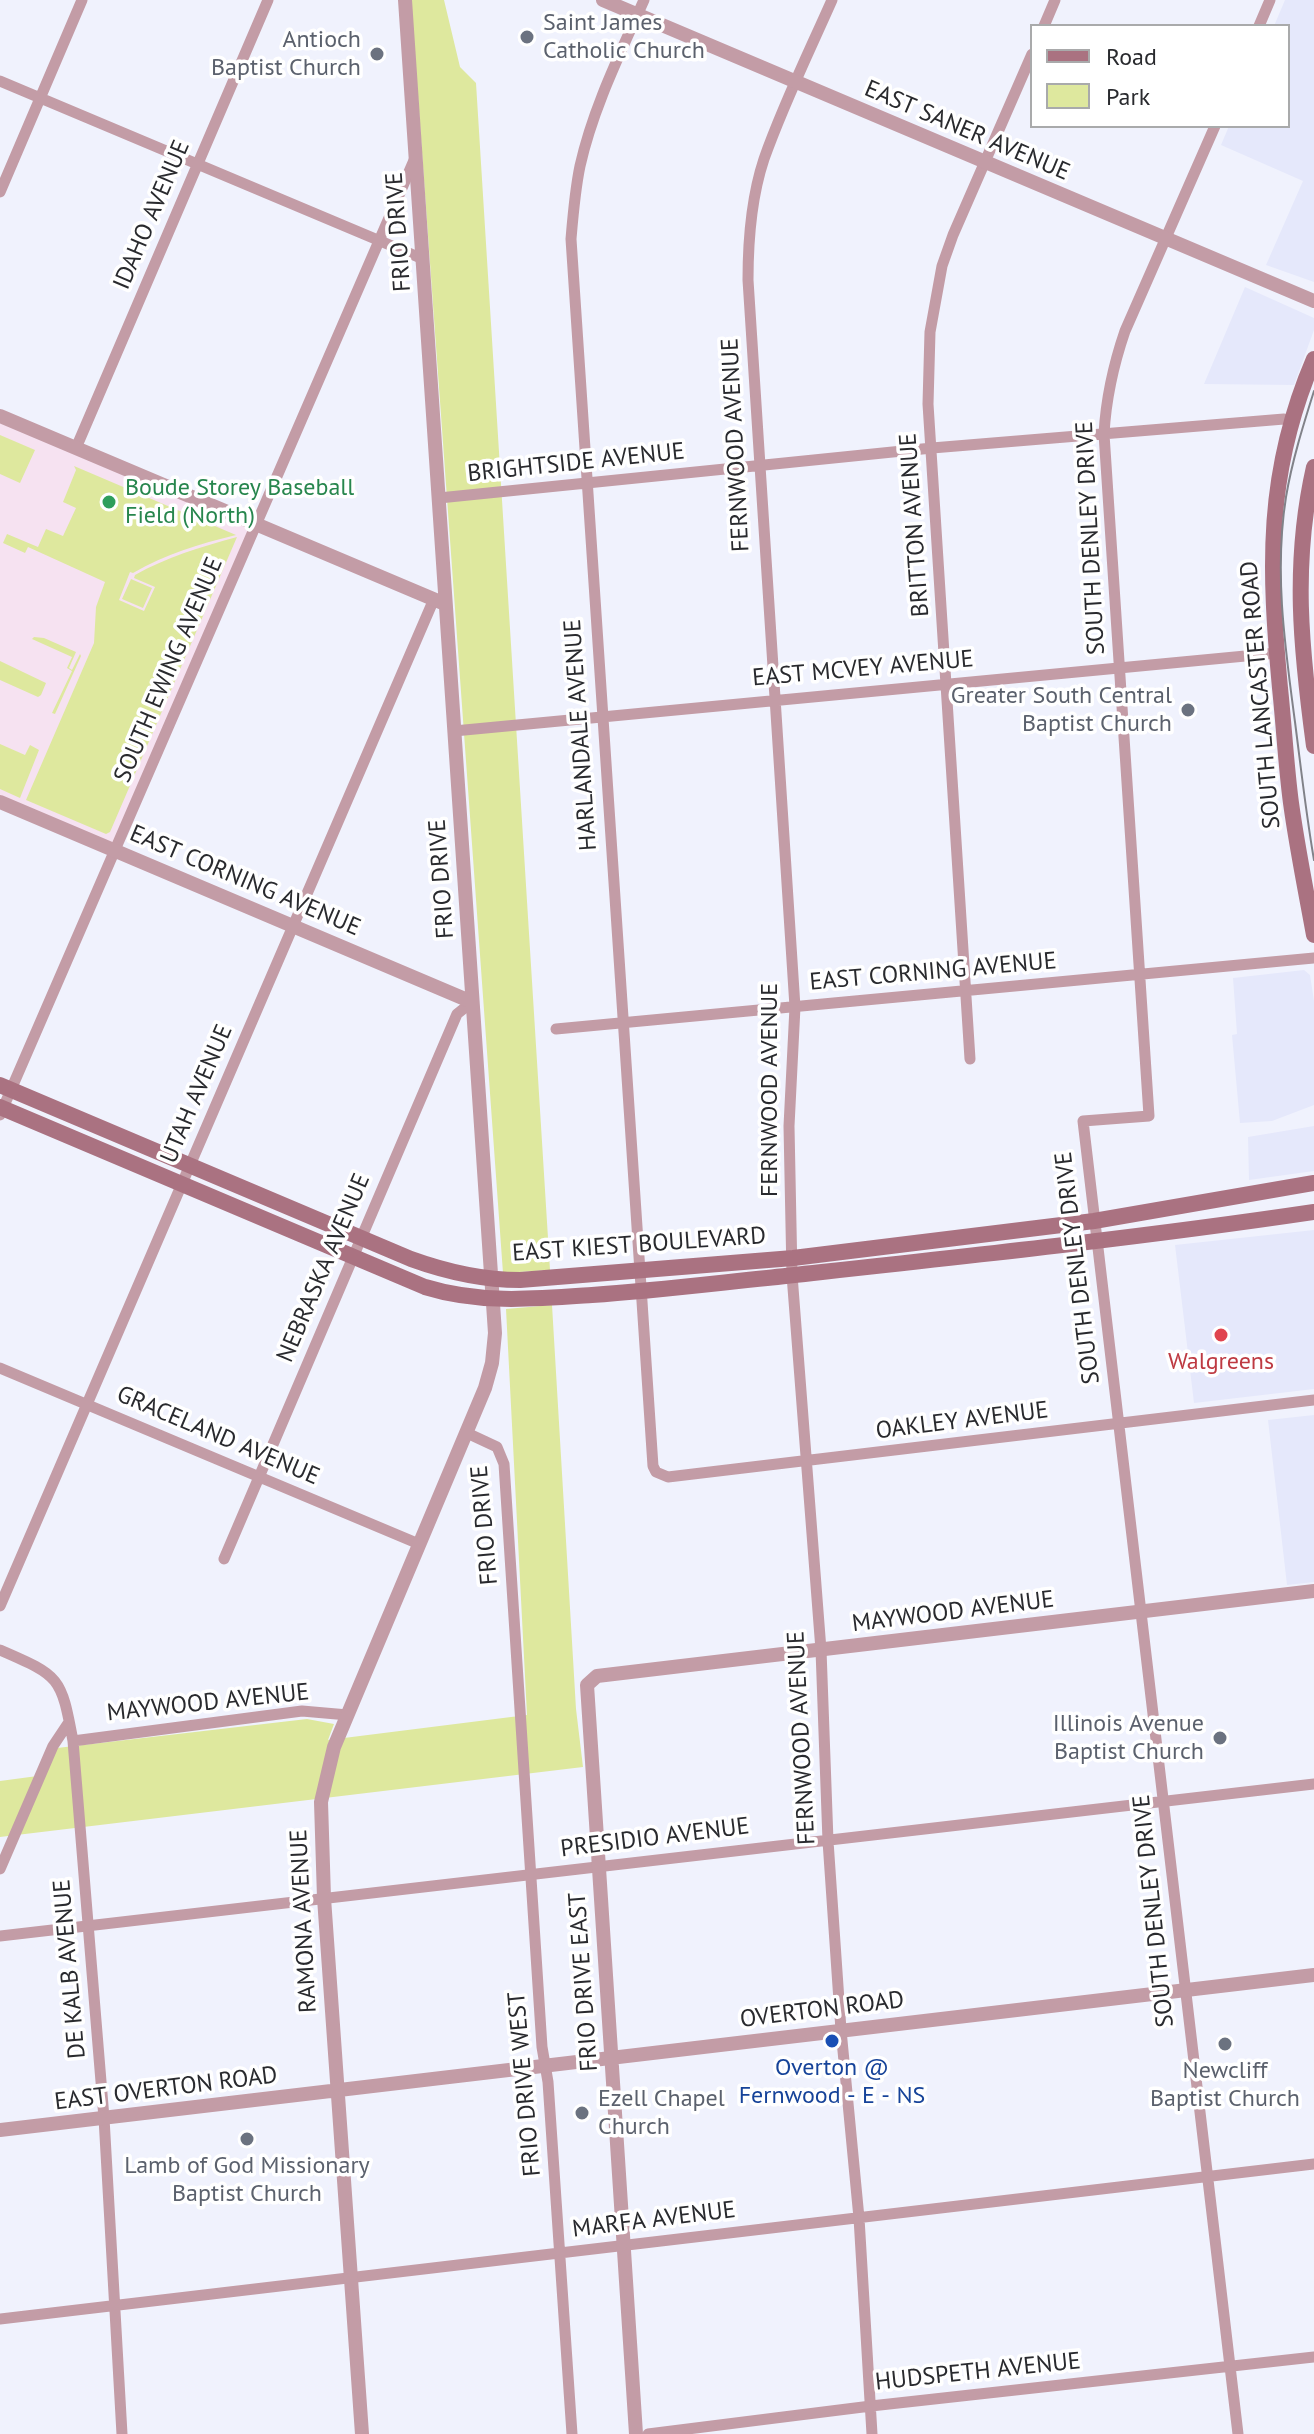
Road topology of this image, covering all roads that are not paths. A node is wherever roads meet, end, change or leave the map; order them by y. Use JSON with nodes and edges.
{"nodes":[{"id":1,"x":82,"y":0,"type":"edge"},
{"id":2,"x":268,"y":0,"type":"edge"},
{"id":3,"x":405,"y":0,"type":"edge"},
{"id":4,"x":603,"y":0,"type":"edge"},
{"id":5,"x":644,"y":0,"type":"edge"},
{"id":6,"x":832,"y":0,"type":"edge"},
{"id":7,"x":1055,"y":0,"type":"edge"},
{"id":8,"x":1270,"y":0,"type":"edge"},
{"id":9,"x":638,"y":15,"type":"junction"},
{"id":10,"x":1045,"y":24,"type":"edge"},
{"id":11,"x":1260,"y":24,"type":"edge"},
{"id":12,"x":1030,"y":59,"type":"edge"},
{"id":13,"x":0,"y":81,"type":"edge"},
{"id":14,"x":796,"y":83,"type":"junction"},
{"id":15,"x":41,"y":99,"type":"junction"},
{"id":16,"x":1214,"y":128,"type":"edge"},
{"id":17,"x":417,"y":154,"type":"junction"},
{"id":18,"x":986,"y":162,"type":"junction"},
{"id":19,"x":198,"y":164,"type":"junction"},
{"id":20,"x":0,"y":192,"type":"edge"},
{"id":21,"x":1166,"y":239,"type":"junction"},
{"id":22,"x":377,"y":241,"type":"junction"},
{"id":23,"x":423,"y":259,"type":"junction"},
{"id":24,"x":1314,"y":301,"type":"edge"},
{"id":25,"x":1314,"y":359,"type":"edge"},
{"id":26,"x":0,"y":416,"type":"edge"},
{"id":27,"x":1292,"y":421,"type":"junction"},
{"id":28,"x":1104,"y":434,"type":"junction"},
{"id":29,"x":76,"y":448,"type":"junction"},
{"id":30,"x":932,"y":448,"type":"junction"},
{"id":31,"x":759,"y":466,"type":"junction"},
{"id":32,"x":1314,"y":467,"type":"edge"},
{"id":33,"x":589,"y":483,"type":"junction"},
{"id":34,"x":439,"y":498,"type":"junction"},
{"id":35,"x":255,"y":523,"type":"junction"},
{"id":36,"x":440,"y":602,"type":"junction"},
{"id":37,"x":1277,"y":653,"type":"junction"},
{"id":38,"x":1121,"y":668,"type":"junction"},
{"id":39,"x":947,"y":683,"type":"junction"},
{"id":40,"x":774,"y":700,"type":"junction"},
{"id":41,"x":601,"y":716,"type":"junction"},
{"id":42,"x":454,"y":731,"type":"junction"},
{"id":43,"x":1314,"y":746,"type":"edge"},
{"id":44,"x":0,"y":802,"type":"edge"},
{"id":45,"x":115,"y":850,"type":"junction"},
{"id":46,"x":294,"y":925,"type":"junction"},
{"id":47,"x":1314,"y":935,"type":"edge"},
{"id":48,"x":1314,"y":958,"type":"edge"},
{"id":49,"x":1140,"y":975,"type":"junction"},
{"id":50,"x":967,"y":992,"type":"junction"},
{"id":51,"x":472,"y":1002,"type":"junction"},
{"id":52,"x":795,"y":1007,"type":"junction"},
{"id":53,"x":623,"y":1024,"type":"junction"},
{"id":54,"x":556,"y":1029,"type":"dead end"},
{"id":55,"x":970,"y":1059,"type":"dead end"},
{"id":56,"x":6,"y":1087,"type":"edge"},
{"id":57,"x":1,"y":1110,"type":"edge"},
{"id":58,"x":191,"y":1166,"type":"junction"},
{"id":59,"x":1314,"y":1183,"type":"edge"},
{"id":60,"x":183,"y":1184,"type":"junction"},
{"id":61,"x":1314,"y":1212,"type":"edge"},
{"id":62,"x":1094,"y":1221,"type":"junction"},
{"id":63,"x":361,"y":1238,"type":"junction"},
{"id":64,"x":1097,"y":1242,"type":"junction"},
{"id":65,"x":352,"y":1257,"type":"junction"},
{"id":66,"x":793,"y":1258,"type":"junction"},
{"id":67,"x":639,"y":1271,"type":"junction"},
{"id":68,"x":792,"y":1275,"type":"junction"},
{"id":69,"x":491,"y":1279,"type":"junction"},
{"id":70,"x":640,"y":1292,"type":"junction"},
{"id":71,"x":493,"y":1299,"type":"junction"},
{"id":72,"x":0,"y":1368,"type":"edge"},
{"id":73,"x":1314,"y":1400,"type":"edge"},
{"id":74,"x":87,"y":1403,"type":"junction"},
{"id":75,"x":1118,"y":1424,"type":"junction"},
{"id":76,"x":467,"y":1433,"type":"junction"},
{"id":77,"x":806,"y":1461,"type":"junction"},
{"id":78,"x":662,"y":1476,"type":"joint"},
{"id":79,"x":259,"y":1477,"type":"junction"},
{"id":80,"x":419,"y":1544,"type":"junction"},
{"id":81,"x":224,"y":1559,"type":"dead end"},
{"id":82,"x":1314,"y":1591,"type":"edge"},
{"id":83,"x":0,"y":1606,"type":"edge"},
{"id":84,"x":1139,"y":1612,"type":"junction"},
{"id":85,"x":0,"y":1650,"type":"edge"},
{"id":86,"x":821,"y":1650,"type":"junction"},
{"id":87,"x":597,"y":1676,"type":"joint"},
{"id":88,"x":348,"y":1715,"type":"junction"},
{"id":89,"x":69,"y":1722,"type":"junction"},
{"id":90,"x":522,"y":1730,"type":"joint"},
{"id":91,"x":73,"y":1741,"type":"junction"},
{"id":92,"x":1314,"y":1784,"type":"edge"},
{"id":93,"x":1164,"y":1802,"type":"junction"},
{"id":94,"x":828,"y":1841,"type":"junction"},
{"id":95,"x":598,"y":1867,"type":"junction"},
{"id":96,"x":0,"y":1869,"type":"edge"},
{"id":97,"x":531,"y":1874,"type":"junction"},
{"id":98,"x":324,"y":1898,"type":"junction"},
{"id":99,"x":88,"y":1927,"type":"junction"},
{"id":100,"x":0,"y":1936,"type":"edge"},
{"id":101,"x":1314,"y":1975,"type":"edge"},
{"id":102,"x":1184,"y":1989,"type":"junction"},
{"id":103,"x":841,"y":2030,"type":"junction"},
{"id":104,"x":612,"y":2057,"type":"junction"},
{"id":105,"x":545,"y":2065,"type":"junction"},
{"id":106,"x":336,"y":2091,"type":"junction"},
{"id":107,"x":104,"y":2118,"type":"junction"},
{"id":108,"x":0,"y":2130,"type":"edge"},
{"id":109,"x":1314,"y":2164,"type":"edge"},
{"id":110,"x":1207,"y":2177,"type":"junction"},
{"id":111,"x":859,"y":2218,"type":"junction"},
{"id":112,"x":624,"y":2246,"type":"junction"},
{"id":113,"x":560,"y":2253,"type":"junction"},
{"id":114,"x":350,"y":2278,"type":"junction"},
{"id":115,"x":114,"y":2306,"type":"junction"},
{"id":116,"x":0,"y":2319,"type":"edge"},
{"id":117,"x":1314,"y":2357,"type":"edge"},
{"id":118,"x":1229,"y":2365,"type":"junction"},
{"id":119,"x":871,"y":2406,"type":"junction"},
{"id":120,"x":122,"y":2434,"type":"edge"},
{"id":121,"x":362,"y":2434,"type":"edge"},
{"id":122,"x":572,"y":2434,"type":"edge"},
{"id":123,"x":636,"y":2434,"type":"edge"},
{"id":124,"x":648,"y":2434,"type":"edge"},
{"id":125,"x":872,"y":2434,"type":"edge"},
{"id":126,"x":1238,"y":2434,"type":"edge"}],
"edges":[{"from":1,"to":15,"type":"street"},
{"from":2,"to":19,"type":"street","name":"IDAHO AVENUE"},
{"from":3,"to":17,"type":"street","name":"FRIO DRIVE"},
{"from":4,"to":9,"type":"street","name":"EAST SANER AVENUE"},
{"from":5,"to":9,"type":"street","name":"HARLANDALE AVENUE"},
{"from":6,"to":14,"type":"street","name":"FERNWOOD AVENUE"},
{"from":7,"to":10,"type":"street"},
{"from":8,"to":11,"type":"street"},
{"from":9,"to":14,"type":"street","name":"EAST SANER AVENUE"},
{"from":9,"to":33,"type":"street","name":"HARLANDALE AVENUE"},
{"from":12,"to":18,"type":"street","name":"BRITTON AVENUE"},
{"from":13,"to":15,"type":"street"},
{"from":14,"to":18,"type":"street","name":"EAST SANER AVENUE"},
{"from":14,"to":31,"type":"street","name":"FERNWOOD AVENUE"},
{"from":15,"to":19,"type":"street"},
{"from":15,"to":20,"type":"street"},
{"from":16,"to":21,"type":"street","name":"SOUTH DENLEY DRIVE"},
{"from":17,"to":22,"type":"street","name":"SOUTH EWING AVENUE"},
{"from":17,"to":23,"type":"street","name":"FRIO DRIVE"},
{"from":18,"to":21,"type":"street","name":"EAST SANER AVENUE"},
{"from":18,"to":30,"type":"street","name":"BRITTON AVENUE"},
{"from":19,"to":22,"type":"street"},
{"from":19,"to":29,"type":"street","name":"IDAHO AVENUE"},
{"from":21,"to":24,"type":"street","name":"EAST SANER AVENUE"},
{"from":21,"to":28,"type":"street","name":"SOUTH DENLEY DRIVE"},
{"from":22,"to":23,"type":"street"},
{"from":22,"to":35,"type":"street","name":"SOUTH EWING AVENUE"},
{"from":23,"to":34,"type":"street","name":"FRIO DRIVE"},
{"from":25,"to":27,"type":"main road","name":"SOUTH LANCASTER ROAD"},
{"from":26,"to":29,"type":"street"},
{"from":27,"to":28,"type":"street","name":"BRIGHTSIDE AVENUE"},
{"from":27,"to":37,"type":"main road","name":"SOUTH LANCASTER ROAD"},
{"from":28,"to":30,"type":"street","name":"BRIGHTSIDE AVENUE"},
{"from":28,"to":38,"type":"street","name":"SOUTH DENLEY DRIVE"},
{"from":29,"to":35,"type":"street"},
{"from":30,"to":31,"type":"street","name":"BRIGHTSIDE AVENUE"},
{"from":30,"to":39,"type":"street","name":"BRITTON AVENUE"},
{"from":31,"to":33,"type":"street","name":"BRIGHTSIDE AVENUE"},
{"from":31,"to":40,"type":"street","name":"FERNWOOD AVENUE"},
{"from":32,"to":43,"type":"main road","name":"SOUTH LANCASTER ROAD"},
{"from":33,"to":34,"type":"street","name":"BRIGHTSIDE AVENUE"},
{"from":33,"to":41,"type":"street","name":"HARLANDALE AVENUE"},
{"from":34,"to":36,"type":"street","name":"FRIO DRIVE"},
{"from":35,"to":36,"type":"street"},
{"from":35,"to":45,"type":"street","name":"SOUTH EWING AVENUE"},
{"from":36,"to":42,"type":"street","name":"FRIO DRIVE"},
{"from":36,"to":46,"type":"street","name":"UTAH AVENUE"},
{"from":37,"to":38,"type":"street","name":"EAST MCVEY AVENUE"},
{"from":37,"to":47,"type":"main road","name":"SOUTH LANCASTER ROAD"},
{"from":38,"to":39,"type":"street","name":"EAST MCVEY AVENUE"},
{"from":38,"to":49,"type":"street","name":"SOUTH DENLEY DRIVE"},
{"from":39,"to":40,"type":"street","name":"EAST MCVEY AVENUE"},
{"from":39,"to":50,"type":"street","name":"BRITTON AVENUE"},
{"from":40,"to":41,"type":"street","name":"EAST MCVEY AVENUE"},
{"from":40,"to":52,"type":"street","name":"FERNWOOD AVENUE"},
{"from":41,"to":42,"type":"street","name":"EAST MCVEY AVENUE"},
{"from":41,"to":53,"type":"street","name":"HARLANDALE AVENUE"},
{"from":42,"to":51,"type":"street","name":"FRIO DRIVE"},
{"from":44,"to":45,"type":"street","name":"EAST CORNING AVENUE"},
{"from":45,"to":46,"type":"street","name":"EAST CORNING AVENUE"},
{"from":45,"to":56,"type":"street","name":"SOUTH EWING AVENUE"},
{"from":46,"to":51,"type":"street","name":"EAST CORNING AVENUE"},
{"from":46,"to":58,"type":"street","name":"UTAH AVENUE"},
{"from":48,"to":49,"type":"street","name":"EAST CORNING AVENUE"},
{"from":49,"to":50,"type":"street","name":"EAST CORNING AVENUE"},
{"from":49,"to":62,"type":"street","name":"SOUTH DENLEY DRIVE"},
{"from":50,"to":52,"type":"street","name":"EAST CORNING AVENUE"},
{"from":50,"to":55,"type":"street","name":"BRITTON AVENUE"},
{"from":51,"to":63,"type":"street","name":"NEBRASKA AVENUE"},
{"from":51,"to":69,"type":"street","name":"FRIO DRIVE"},
{"from":52,"to":53,"type":"street","name":"EAST CORNING AVENUE"},
{"from":52,"to":66,"type":"street","name":"FERNWOOD AVENUE"},
{"from":53,"to":54,"type":"street","name":"EAST CORNING AVENUE"},
{"from":53,"to":67,"type":"street","name":"HARLANDALE AVENUE"},
{"from":56,"to":57,"type":"street","name":"SOUTH EWING AVENUE"},
{"from":56,"to":58,"type":"main road","name":"EAST KIEST BOULEVARD"},
{"from":57,"to":60,"type":"main road","name":"EAST KIEST BOULEVARD"},
{"from":58,"to":60,"type":"street","name":"UTAH AVENUE"},
{"from":58,"to":63,"type":"main road","name":"EAST KIEST BOULEVARD"},
{"from":59,"to":62,"type":"main road","name":"EAST KIEST BOULEVARD"},
{"from":60,"to":65,"type":"main road","name":"EAST KIEST BOULEVARD"},
{"from":60,"to":74,"type":"street","name":"UTAH AVENUE"},
{"from":61,"to":64,"type":"main road","name":"EAST KIEST BOULEVARD"},
{"from":62,"to":64,"type":"street","name":"SOUTH DENLEY DRIVE"},
{"from":62,"to":66,"type":"main road","name":"EAST KIEST BOULEVARD"},
{"from":63,"to":65,"type":"street","name":"NEBRASKA AVENUE"},
{"from":63,"to":69,"type":"main road","name":"EAST KIEST BOULEVARD"},
{"from":64,"to":68,"type":"main road","name":"EAST KIEST BOULEVARD"},
{"from":64,"to":75,"type":"street","name":"SOUTH DENLEY DRIVE"},
{"from":65,"to":71,"type":"main road","name":"EAST KIEST BOULEVARD"},
{"from":65,"to":79,"type":"street","name":"NEBRASKA AVENUE"},
{"from":66,"to":67,"type":"main road","name":"EAST KIEST BOULEVARD"},
{"from":66,"to":68,"type":"street","name":"FERNWOOD AVENUE"},
{"from":67,"to":69,"type":"main road","name":"EAST KIEST BOULEVARD"},
{"from":67,"to":70,"type":"street","name":"HARLANDALE AVENUE"},
{"from":68,"to":70,"type":"main road","name":"EAST KIEST BOULEVARD"},
{"from":68,"to":77,"type":"street","name":"FERNWOOD AVENUE"},
{"from":69,"to":71,"type":"street","name":"FRIO DRIVE"},
{"from":70,"to":71,"type":"main road","name":"EAST KIEST BOULEVARD"},
{"from":70,"to":78,"type":"street","name":"HARLANDALE AVENUE"},
{"from":71,"to":76,"type":"street","name":"FRIO DRIVE"},
{"from":72,"to":74,"type":"street","name":"GRACELAND AVENUE"},
{"from":73,"to":75,"type":"street","name":"OAKLEY AVENUE"},
{"from":74,"to":79,"type":"street","name":"GRACELAND AVENUE"},
{"from":74,"to":83,"type":"street","name":"UTAH AVENUE"},
{"from":75,"to":77,"type":"street","name":"OAKLEY AVENUE"},
{"from":75,"to":84,"type":"street","name":"SOUTH DENLEY DRIVE"},
{"from":76,"to":80,"type":"street","name":"RAMONA AVENUE"},
{"from":76,"to":90,"type":"street","name":"FRIO DRIVE"},
{"from":77,"to":78,"type":"street","name":"OAKLEY AVENUE"},
{"from":77,"to":86,"type":"street","name":"FERNWOOD AVENUE"},
{"from":79,"to":80,"type":"street","name":"GRACELAND AVENUE"},
{"from":79,"to":81,"type":"street","name":"NEBRASKA AVENUE"},
{"from":80,"to":88,"type":"street","name":"RAMONA AVENUE"},
{"from":82,"to":84,"type":"street","name":"MAYWOOD AVENUE"},
{"from":84,"to":86,"type":"street","name":"MAYWOOD AVENUE"},
{"from":84,"to":93,"type":"street","name":"SOUTH DENLEY DRIVE"},
{"from":85,"to":89,"type":"street","name":"DE KALB AVENUE"},
{"from":86,"to":87,"type":"street","name":"MAYWOOD AVENUE"},
{"from":86,"to":94,"type":"street","name":"FERNWOOD AVENUE"},
{"from":87,"to":95,"type":"street","name":"FRIO DRIVE EAST"},
{"from":88,"to":91,"type":"street","name":"MAYWOOD AVENUE"},
{"from":88,"to":98,"type":"street","name":"RAMONA AVENUE"},
{"from":89,"to":91,"type":"street","name":"DE KALB AVENUE"},
{"from":89,"to":96,"type":"street"},
{"from":90,"to":97,"type":"street","name":"FRIO DRIVE WEST"},
{"from":91,"to":99,"type":"street","name":"DE KALB AVENUE"},
{"from":92,"to":93,"type":"street","name":"PRESIDIO AVENUE"},
{"from":93,"to":94,"type":"street","name":"PRESIDIO AVENUE"},
{"from":93,"to":102,"type":"street","name":"SOUTH DENLEY DRIVE"},
{"from":94,"to":95,"type":"street","name":"PRESIDIO AVENUE"},
{"from":94,"to":103,"type":"street","name":"FERNWOOD AVENUE"},
{"from":95,"to":97,"type":"street","name":"PRESIDIO AVENUE"},
{"from":95,"to":104,"type":"street","name":"FRIO DRIVE EAST"},
{"from":97,"to":98,"type":"street","name":"PRESIDIO AVENUE"},
{"from":97,"to":105,"type":"street","name":"FRIO DRIVE WEST"},
{"from":98,"to":99,"type":"street","name":"PRESIDIO AVENUE"},
{"from":98,"to":106,"type":"street","name":"RAMONA AVENUE"},
{"from":99,"to":100,"type":"street","name":"PRESIDIO AVENUE"},
{"from":99,"to":107,"type":"street","name":"DE KALB AVENUE"},
{"from":101,"to":102,"type":"street","name":"OVERTON ROAD"},
{"from":102,"to":103,"type":"street","name":"OVERTON ROAD"},
{"from":102,"to":110,"type":"street","name":"SOUTH DENLEY DRIVE"},
{"from":103,"to":104,"type":"street","name":"OVERTON ROAD"},
{"from":103,"to":111,"type":"street","name":"FERNWOOD AVENUE"},
{"from":104,"to":105,"type":"street","name":"OVERTON ROAD"},
{"from":104,"to":112,"type":"street","name":"FRIO DRIVE EAST"},
{"from":105,"to":106,"type":"street","name":"OVERTON ROAD"},
{"from":105,"to":113,"type":"street","name":"FRIO DRIVE WEST"},
{"from":106,"to":107,"type":"street","name":"EAST OVERTON ROAD"},
{"from":106,"to":114,"type":"street","name":"RAMONA AVENUE"},
{"from":107,"to":108,"type":"street","name":"EAST OVERTON ROAD"},
{"from":107,"to":115,"type":"street","name":"DE KALB AVENUE"},
{"from":109,"to":110,"type":"street","name":"MARFA AVENUE"},
{"from":110,"to":111,"type":"street","name":"MARFA AVENUE"},
{"from":110,"to":118,"type":"street","name":"SOUTH DENLEY DRIVE"},
{"from":111,"to":112,"type":"street","name":"MARFA AVENUE"},
{"from":111,"to":119,"type":"street","name":"FERNWOOD AVENUE"},
{"from":112,"to":113,"type":"street","name":"MARFA AVENUE"},
{"from":112,"to":123,"type":"street","name":"FRIO DRIVE EAST"},
{"from":113,"to":114,"type":"street","name":"MARFA AVENUE"},
{"from":113,"to":122,"type":"street","name":"FRIO DRIVE WEST"},
{"from":114,"to":115,"type":"street","name":"MARFA AVENUE"},
{"from":114,"to":121,"type":"street","name":"RAMONA AVENUE"},
{"from":115,"to":116,"type":"street","name":"MARFA AVENUE"},
{"from":115,"to":120,"type":"street","name":"DE KALB AVENUE"},
{"from":117,"to":118,"type":"street","name":"HUDSPETH AVENUE"},
{"from":118,"to":119,"type":"street","name":"HUDSPETH AVENUE"},
{"from":118,"to":126,"type":"street","name":"SOUTH DENLEY DRIVE"},
{"from":119,"to":124,"type":"street","name":"HUDSPETH AVENUE"},
{"from":119,"to":125,"type":"street","name":"FERNWOOD AVENUE"}]}
